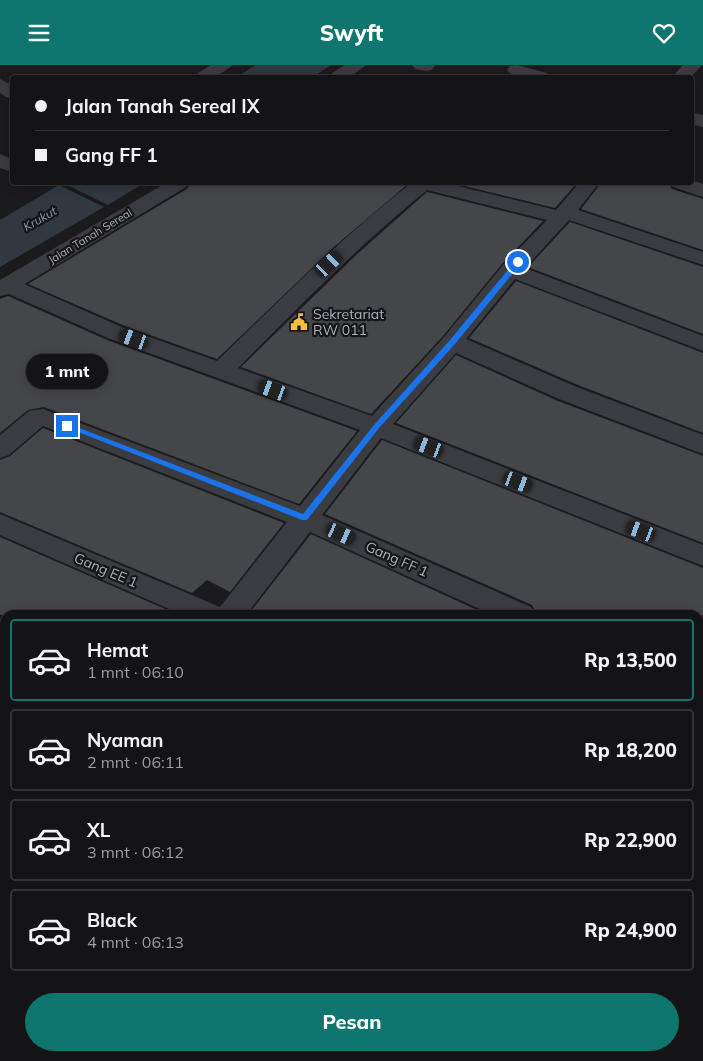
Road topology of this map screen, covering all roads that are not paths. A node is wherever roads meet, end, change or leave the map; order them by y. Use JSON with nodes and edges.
{"nodes":[{"id":1,"x":224,"y":65,"type":"edge"},
{"id":2,"x":356,"y":65,"type":"edge"},
{"id":3,"x":694,"y":65,"type":"edge"},
{"id":4,"x":516,"y":71,"type":"edge"},
{"id":5,"x":207,"y":75,"type":"edge"},
{"id":6,"x":341,"y":75,"type":"edge"},
{"id":7,"x":533,"y":75,"type":"edge"},
{"id":8,"x":683,"y":75,"type":"edge"},
{"id":9,"x":176,"y":185,"type":"edge"},
{"id":10,"x":420,"y":185,"type":"edge"},
{"id":11,"x":432,"y":185,"type":"edge"},
{"id":12,"x":587,"y":185,"type":"edge"},
{"id":13,"x":686,"y":185,"type":"edge"},
{"id":14,"x":703,"y":191,"type":"edge"},
{"id":15,"x":563,"y":214,"type":"junction"},
{"id":16,"x":703,"y":259,"type":"edge"},
{"id":17,"x":511,"y":270,"type":"junction"},
{"id":18,"x":4,"y":287,"type":"edge"},
{"id":19,"x":452,"y":342,"type":"junction"},
{"id":20,"x":703,"y":344,"type":"edge"},
{"id":21,"x":221,"y":371,"type":"junction"},
{"id":22,"x":376,"y":427,"type":"junction"},
{"id":23,"x":703,"y":445,"type":"edge"},
{"id":24,"x":0,"y":449,"type":"edge"},
{"id":25,"x":304,"y":518,"type":"junction"},
{"id":26,"x":0,"y":524,"type":"edge"},
{"id":27,"x":700,"y":547,"type":"edge"},
{"id":28,"x":199,"y":610,"type":"edge"},
{"id":29,"x":234,"y":610,"type":"edge"},
{"id":30,"x":510,"y":610,"type":"edge"}],
"edges":[{"from":1,"to":5,"type":"street"},
{"from":2,"to":6,"type":"street"},
{"from":3,"to":8,"type":"street"},
{"from":4,"to":7,"type":"street"},
{"from":9,"to":18,"type":"street","name":"Jalan Tanah Sereal"},
{"from":10,"to":21,"type":"street"},
{"from":11,"to":15,"type":"street"},
{"from":12,"to":15,"type":"street"},
{"from":13,"to":14,"type":"street"},
{"from":15,"to":16,"type":"street"},
{"from":15,"to":17,"type":"street"},
{"from":17,"to":19,"type":"street"},
{"from":17,"to":20,"type":"street"},
{"from":18,"to":21,"type":"street"},
{"from":19,"to":22,"type":"street"},
{"from":19,"to":23,"type":"street"},
{"from":21,"to":22,"type":"street"},
{"from":22,"to":25,"type":"street"},
{"from":22,"to":27,"type":"street"},
{"from":24,"to":25,"type":"street","name":"Gang FF 1"},
{"from":25,"to":29,"type":"street"},
{"from":25,"to":30,"type":"street","name":"Gang FF 1"},
{"from":26,"to":28,"type":"street","name":"Gang EE 1"}]}
